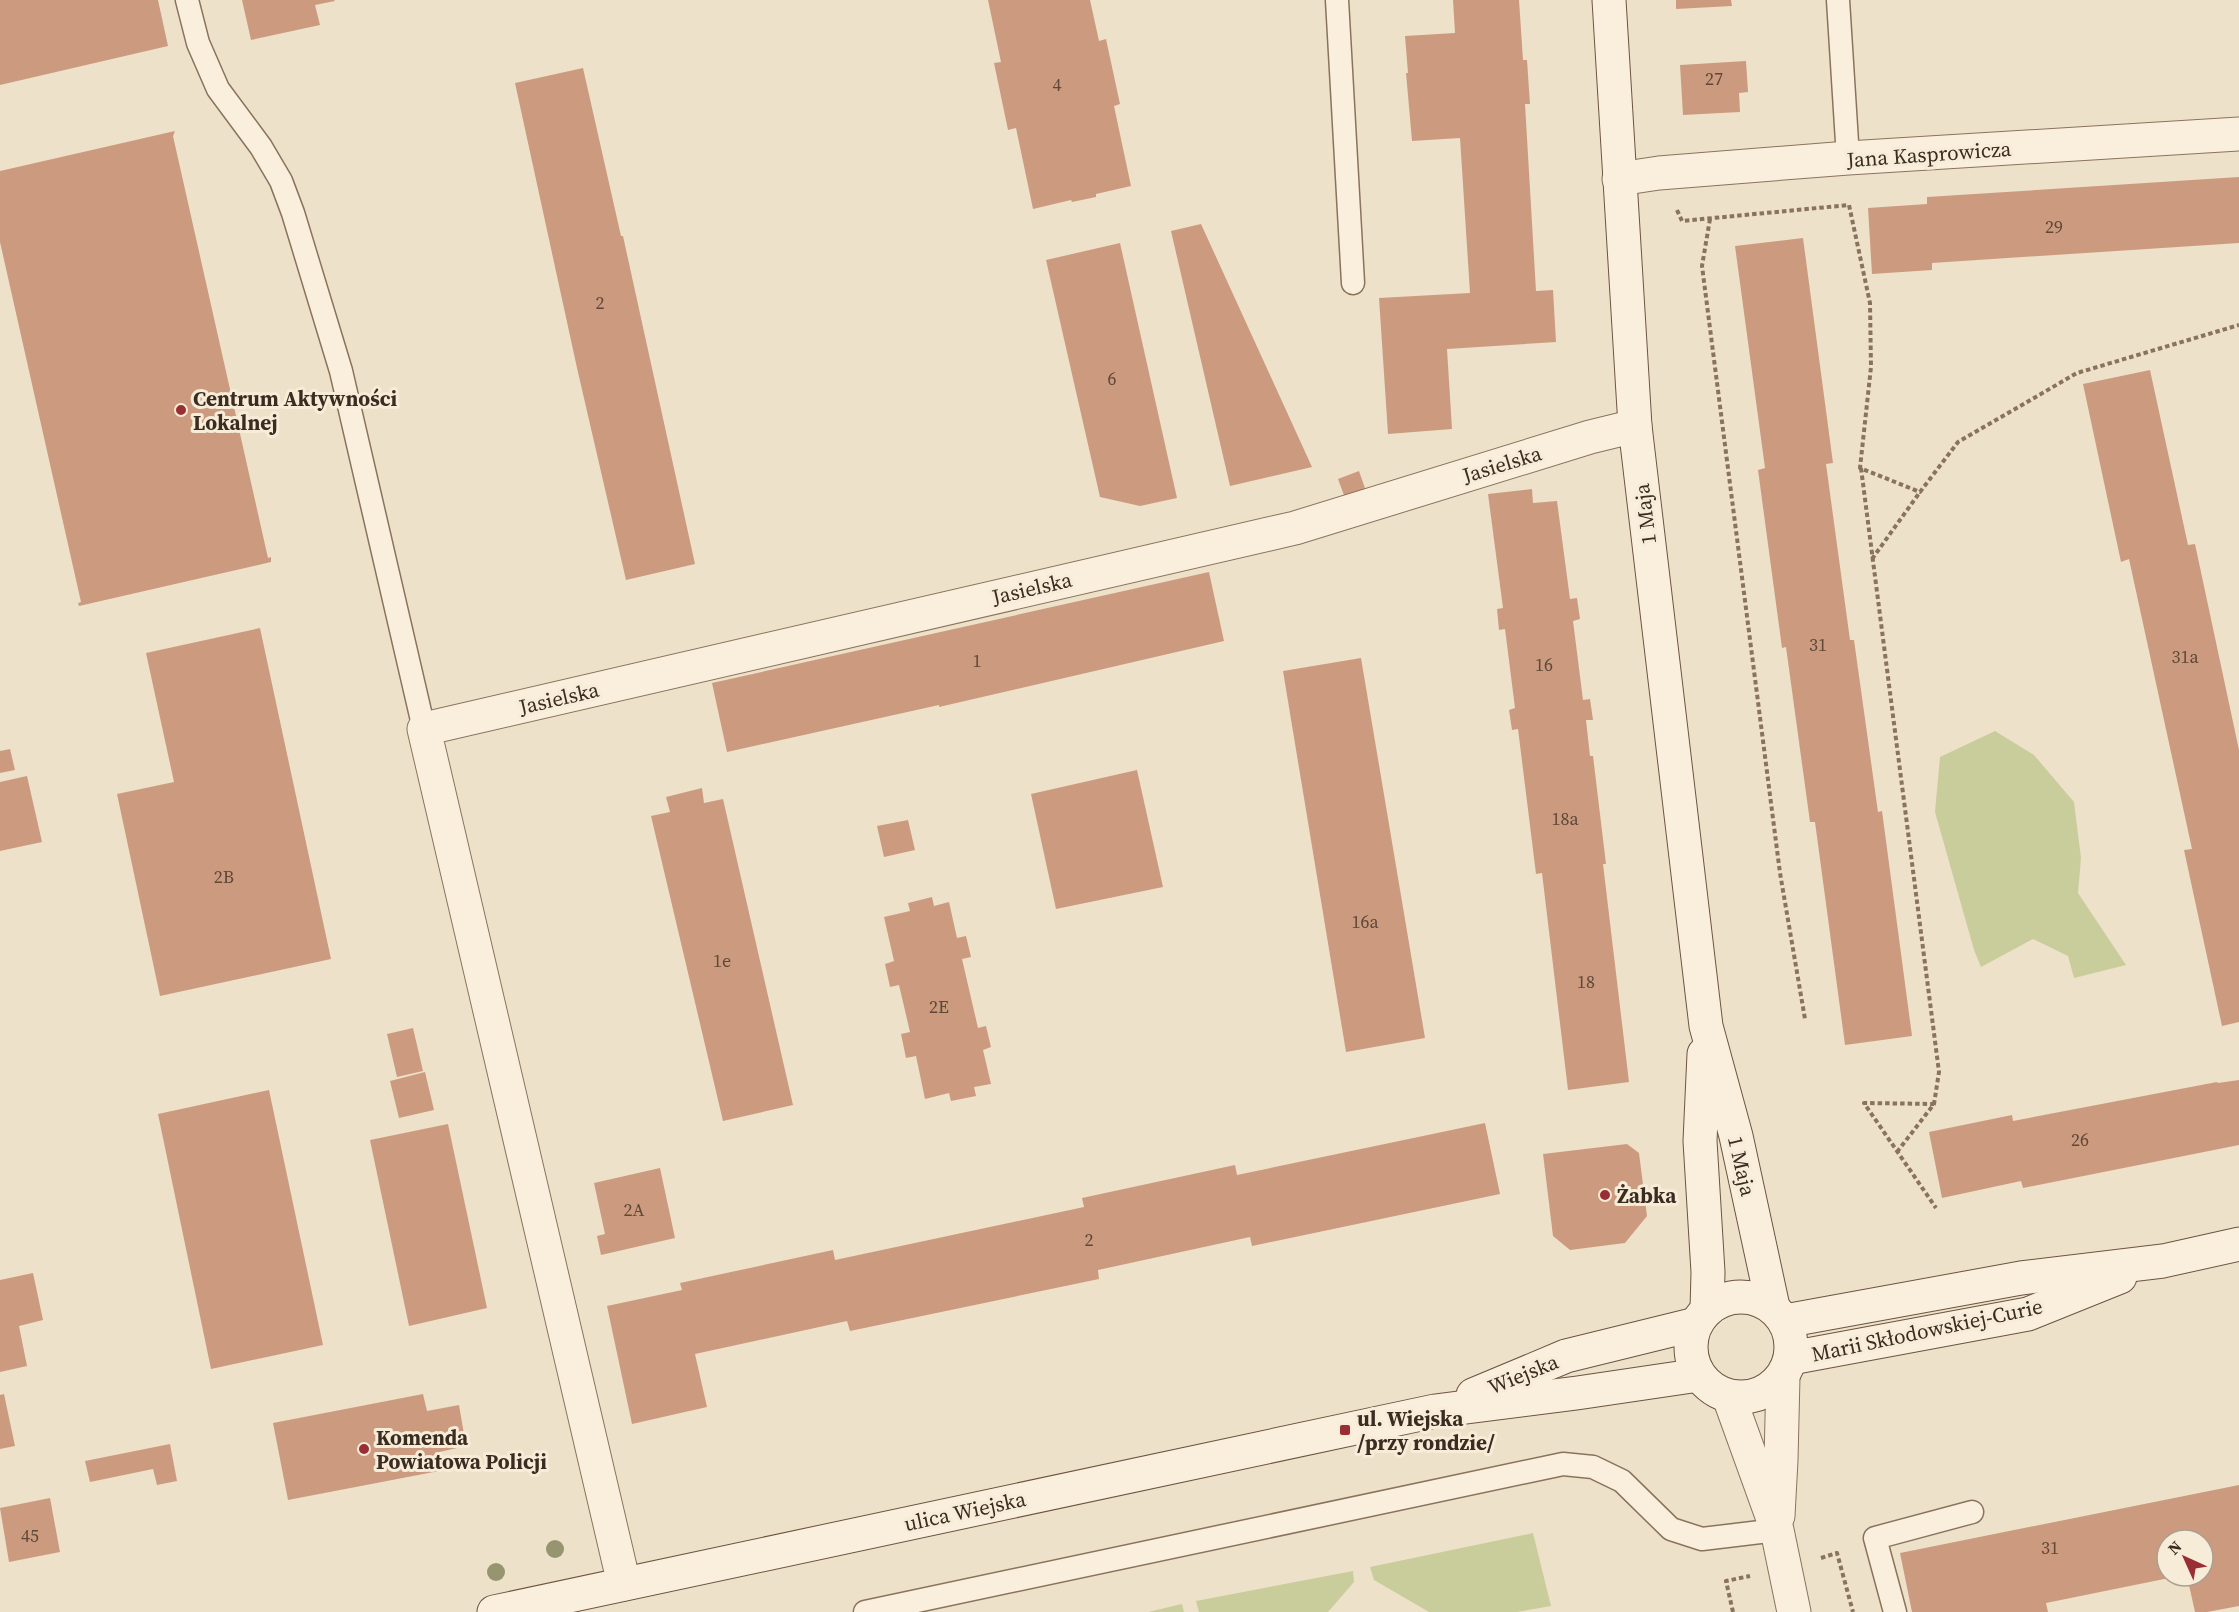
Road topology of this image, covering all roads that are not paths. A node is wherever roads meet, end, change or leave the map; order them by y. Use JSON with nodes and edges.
{"nodes":[{"id":1,"x":187,"y":0,"type":"edge"},
{"id":2,"x":1337,"y":0,"type":"edge"},
{"id":3,"x":1609,"y":0,"type":"edge"},
{"id":4,"x":1838,"y":0,"type":"edge"},
{"id":5,"x":2239,"y":134,"type":"edge"},
{"id":6,"x":1848,"y":158,"type":"junction"},
{"id":7,"x":1619,"y":179,"type":"junction"},
{"id":8,"x":1353,"y":283,"type":"dead end"},
{"id":9,"x":1635,"y":426,"type":"junction"},
{"id":10,"x":424,"y":729,"type":"junction"},
{"id":11,"x":1706,"y":1026,"type":"junction"},
{"id":12,"x":2239,"y":1244,"type":"edge"},
{"id":13,"x":2163,"y":1260,"type":"junction"},
{"id":14,"x":1779,"y":1314,"type":"junction"},
{"id":15,"x":1702,"y":1317,"type":"junction"},
{"id":16,"x":1787,"y":1367,"type":"junction"},
{"id":17,"x":1699,"y":1375,"type":"junction"},
{"id":18,"x":1729,"y":1397,"type":"junction"},
{"id":19,"x":1435,"y":1410,"type":"junction"},
{"id":20,"x":1972,"y":1512,"type":"dead end"},
{"id":21,"x":1777,"y":1530,"type":"junction"},
{"id":22,"x":624,"y":1584,"type":"junction"},
{"id":23,"x":494,"y":1612,"type":"edge"},
{"id":24,"x":865,"y":1612,"type":"edge"},
{"id":25,"x":1794,"y":1612,"type":"edge"},
{"id":26,"x":1895,"y":1612,"type":"edge"}],
"edges":[{"from":1,"to":10,"type":"lane"},
{"from":2,"to":8,"type":"lane"},
{"from":3,"to":7,"type":"street","name":"1 Maja"},
{"from":4,"to":6,"type":"lane"},
{"from":5,"to":6,"type":"street","name":"Jana Kasprowicza"},
{"from":6,"to":7,"type":"street","name":"Jana Kasprowicza"},
{"from":7,"to":9,"type":"street","name":"1 Maja"},
{"from":9,"to":10,"type":"street","name":"Jasielska"},
{"from":9,"to":11,"type":"street","name":"1 Maja"},
{"from":10,"to":22,"type":"street"},
{"from":11,"to":14,"type":"street","name":"1 Maja"},
{"from":11,"to":15,"type":"street","name":"1 Maja"},
{"from":12,"to":13,"type":"street","name":"Marii Skłodowskiej-Curie"},
{"from":13,"to":14,"type":"street","name":"Marii Skłodowskiej-Curie"},
{"from":13,"to":16,"type":"street","name":"Marii Skłodowskiej-Curie"},
{"from":14,"to":15,"type":"street"},
{"from":14,"to":16,"type":"street"},
{"from":15,"to":17,"type":"street"},
{"from":15,"to":19,"type":"street","name":"Wiejska"},
{"from":16,"to":18,"type":"street"},
{"from":16,"to":21,"type":"street"},
{"from":17,"to":18,"type":"street"},
{"from":17,"to":19,"type":"street","name":"Wiejska"},
{"from":18,"to":21,"type":"street"},
{"from":19,"to":22,"type":"street","name":"ulica Wiejska"},
{"from":20,"to":26,"type":"lane"},
{"from":21,"to":24,"type":"lane"},
{"from":21,"to":25,"type":"street"},
{"from":22,"to":23,"type":"street","name":"ulica Wiejska"}]}
